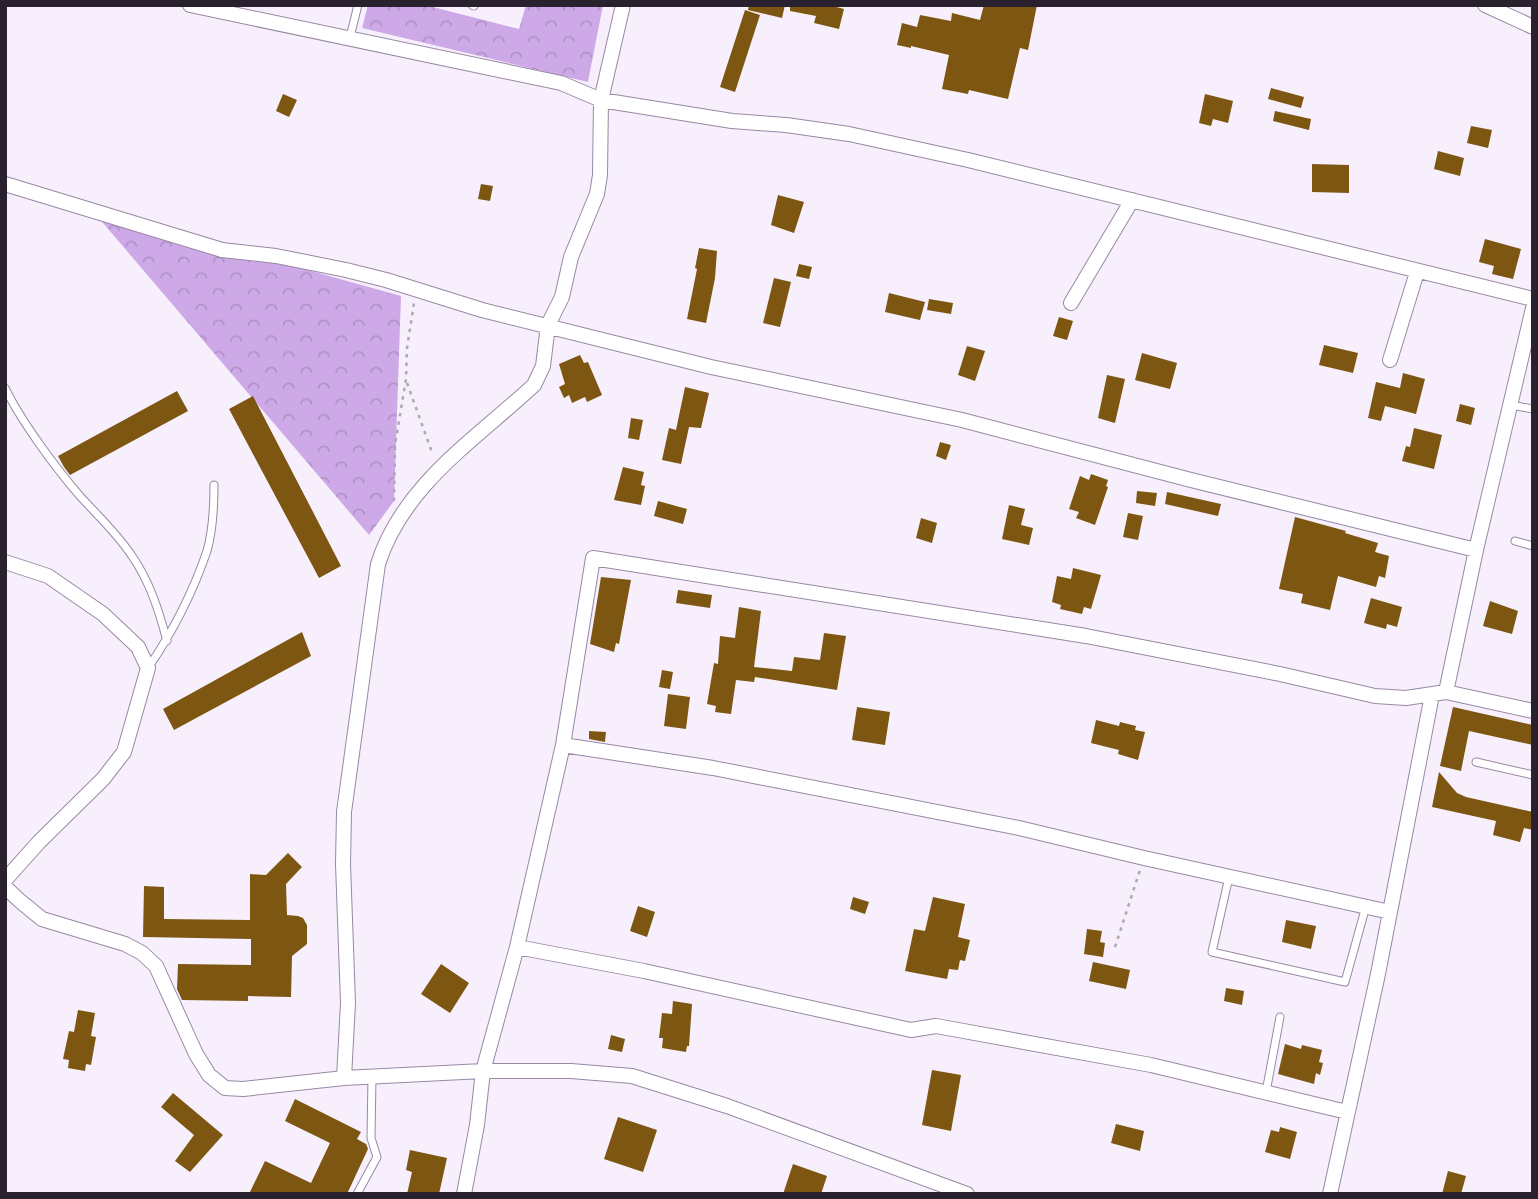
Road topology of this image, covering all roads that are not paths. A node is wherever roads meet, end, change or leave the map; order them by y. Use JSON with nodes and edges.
{"nodes":[{"id":1,"x":190,"y":5,"type":"edge"},
{"id":2,"x":358,"y":5,"type":"edge"},
{"id":3,"x":623,"y":5,"type":"edge"},
{"id":4,"x":1485,"y":5,"type":"edge"},
{"id":5,"x":1533,"y":27,"type":"edge"},
{"id":6,"x":350,"y":37,"type":"junction"},
{"id":7,"x":601,"y":100,"type":"junction"},
{"id":8,"x":5,"y":184,"type":"edge"},
{"id":9,"x":1132,"y":200,"type":"junction"},
{"id":10,"x":1417,"y":272,"type":"junction"},
{"id":11,"x":1533,"y":299,"type":"edge"},
{"id":12,"x":1071,"y":303,"type":"dead end"},
{"id":13,"x":1533,"y":308,"type":"edge"},
{"id":14,"x":548,"y":325,"type":"junction"},
{"id":15,"x":1390,"y":360,"type":"dead end"},
{"id":16,"x":1527,"y":363,"type":"edge"},
{"id":17,"x":5,"y":388,"type":"edge"},
{"id":18,"x":1511,"y":405,"type":"junction"},
{"id":19,"x":1533,"y":409,"type":"edge"},
{"id":20,"x":214,"y":485,"type":"dead end"},
{"id":21,"x":1515,"y":541,"type":"dead end"},
{"id":22,"x":1533,"y":546,"type":"edge"},
{"id":23,"x":1476,"y":550,"type":"junction"},
{"id":24,"x":5,"y":562,"type":"edge"},
{"id":25,"x":167,"y":641,"type":"junction"},
{"id":26,"x":148,"y":668,"type":"junction"},
{"id":27,"x":1439,"y":694,"type":"junction"},
{"id":28,"x":1533,"y":711,"type":"edge"},
{"id":29,"x":563,"y":746,"type":"junction"},
{"id":30,"x":1476,"y":762,"type":"dead end"},
{"id":31,"x":1533,"y":775,"type":"edge"},
{"id":32,"x":1230,"y":876,"type":"junction"},
{"id":33,"x":5,"y":880,"type":"edge"},
{"id":34,"x":5,"y":887,"type":"edge"},
{"id":35,"x":1366,"y":905,"type":"junction"},
{"id":36,"x":1390,"y":912,"type":"junction"},
{"id":37,"x":517,"y":947,"type":"junction"},
{"id":38,"x":1280,"y":1017,"type":"dead end"},
{"id":39,"x":483,"y":1071,"type":"junction"},
{"id":40,"x":372,"y":1077,"type":"junction"},
{"id":41,"x":344,"y":1079,"type":"junction"},
{"id":42,"x":1266,"y":1093,"type":"junction"},
{"id":43,"x":1347,"y":1112,"type":"junction"},
{"id":44,"x":357,"y":1194,"type":"edge"},
{"id":45,"x":464,"y":1194,"type":"edge"},
{"id":46,"x":967,"y":1194,"type":"edge"},
{"id":47,"x":1330,"y":1194,"type":"edge"}],
"edges":[{"from":1,"to":6,"type":"street"},
{"from":2,"to":6,"type":"lane"},
{"from":3,"to":7,"type":"street"},
{"from":4,"to":5,"type":"street"},
{"from":6,"to":7,"type":"street"},
{"from":7,"to":9,"type":"street"},
{"from":7,"to":14,"type":"street"},
{"from":8,"to":14,"type":"street"},
{"from":9,"to":10,"type":"street"},
{"from":9,"to":12,"type":"street"},
{"from":10,"to":11,"type":"street"},
{"from":10,"to":15,"type":"street"},
{"from":13,"to":16,"type":"street"},
{"from":14,"to":23,"type":"street"},
{"from":14,"to":41,"type":"street"},
{"from":16,"to":18,"type":"street"},
{"from":17,"to":25,"type":"lane"},
{"from":18,"to":19,"type":"lane"},
{"from":18,"to":23,"type":"street"},
{"from":20,"to":25,"type":"lane"},
{"from":21,"to":22,"type":"lane"},
{"from":23,"to":27,"type":"street"},
{"from":24,"to":26,"type":"street"},
{"from":25,"to":26,"type":"lane"},
{"from":26,"to":33,"type":"street"},
{"from":27,"to":28,"type":"street"},
{"from":27,"to":29,"type":"street"},
{"from":27,"to":36,"type":"street"},
{"from":29,"to":32,"type":"street"},
{"from":29,"to":37,"type":"street"},
{"from":30,"to":31,"type":"lane"},
{"from":32,"to":35,"type":"street"},
{"from":32,"to":35,"type":"lane"},
{"from":34,"to":41,"type":"street"},
{"from":35,"to":36,"type":"street"},
{"from":36,"to":43,"type":"street"},
{"from":37,"to":39,"type":"street"},
{"from":37,"to":42,"type":"street"},
{"from":38,"to":42,"type":"lane"},
{"from":39,"to":40,"type":"street"},
{"from":39,"to":45,"type":"street"},
{"from":39,"to":46,"type":"street"},
{"from":40,"to":41,"type":"street"},
{"from":40,"to":44,"type":"lane"},
{"from":42,"to":43,"type":"street"},
{"from":43,"to":47,"type":"street"}]}
